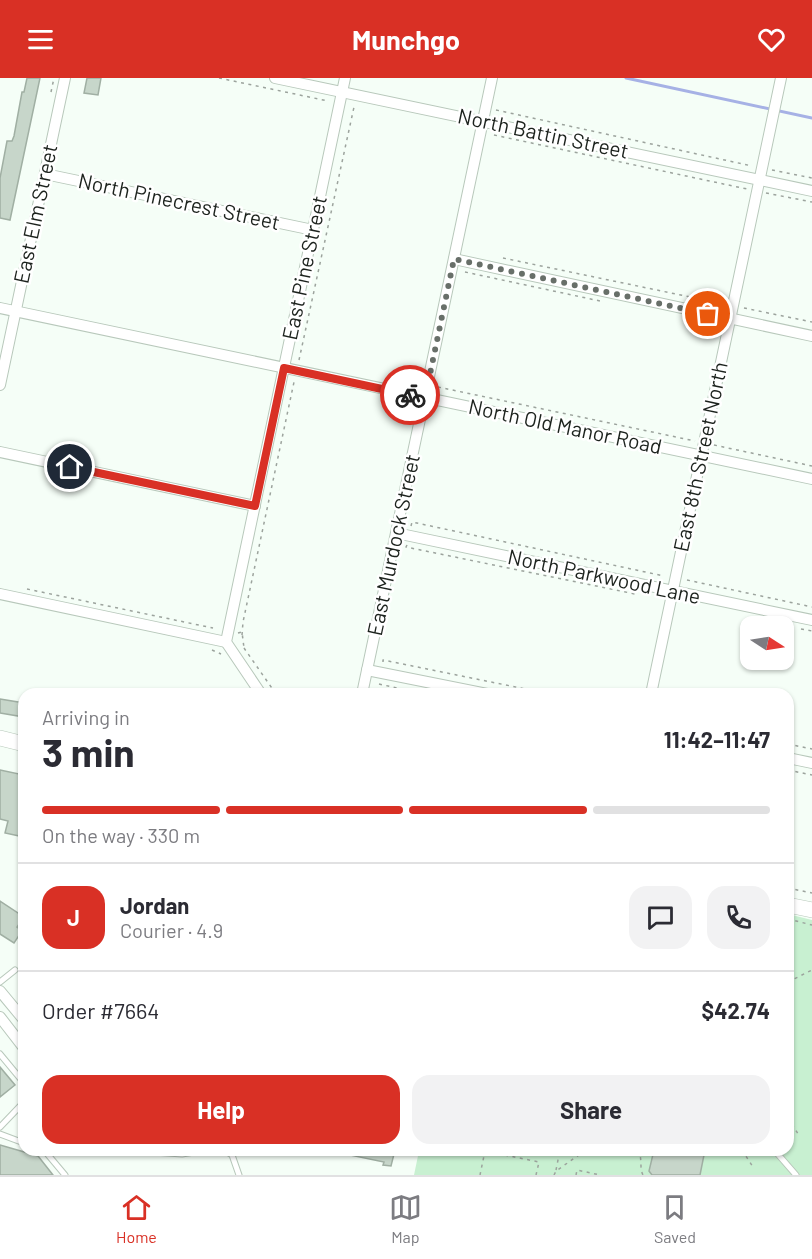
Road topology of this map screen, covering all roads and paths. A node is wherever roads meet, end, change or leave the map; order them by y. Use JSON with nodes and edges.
{"nodes":[{"id":1,"x":65,"y":78,"type":"edge"},
{"id":2,"x":275,"y":78,"type":"edge"},
{"id":3,"x":345,"y":78,"type":"edge"},
{"id":4,"x":492,"y":78,"type":"edge"},
{"id":5,"x":781,"y":78,"type":"edge"},
{"id":6,"x":341,"y":98,"type":"junction"},
{"id":7,"x":485,"y":108,"type":"junction"},
{"id":8,"x":483,"y":121,"type":"junction"},
{"id":9,"x":762,"y":168,"type":"junction"},
{"id":10,"x":45,"y":174,"type":"junction"},
{"id":11,"x":812,"y":178,"type":"edge"},
{"id":12,"x":759,"y":180,"type":"junction"},
{"id":13,"x":812,"y":191,"type":"edge"},
{"id":14,"x":313,"y":230,"type":"junction"},
{"id":15,"x":454,"y":259,"type":"junction"},
{"id":16,"x":503,"y":259,"type":"dead end"},
{"id":17,"x":733,"y":306,"type":"junction"},
{"id":18,"x":0,"y":308,"type":"edge"},
{"id":19,"x":15,"y":312,"type":"junction"},
{"id":20,"x":730,"y":318,"type":"junction"},
{"id":21,"x":812,"y":322,"type":"edge"},
{"id":22,"x":812,"y":336,"type":"edge"},
{"id":23,"x":284,"y":368,"type":"junction"},
{"id":24,"x":297,"y":371,"type":"junction"},
{"id":25,"x":0,"y":385,"type":"edge"},
{"id":26,"x":428,"y":385,"type":"junction"},
{"id":27,"x":425,"y":398,"type":"junction"},
{"id":28,"x":704,"y":443,"type":"junction"},
{"id":29,"x":0,"y":452,"type":"edge"},
{"id":30,"x":701,"y":455,"type":"junction"},
{"id":31,"x":812,"y":466,"type":"edge"},
{"id":32,"x":812,"y":478,"type":"edge"},
{"id":33,"x":255,"y":506,"type":"junction"},
{"id":34,"x":412,"y":522,"type":"dead end"},
{"id":35,"x":396,"y":533,"type":"junction"},
{"id":36,"x":676,"y":578,"type":"junction"},
{"id":37,"x":673,"y":591,"type":"junction"},
{"id":38,"x":0,"y":594,"type":"edge"},
{"id":39,"x":812,"y":607,"type":"edge"},
{"id":40,"x":812,"y":620,"type":"edge"},
{"id":41,"x":242,"y":635,"type":"dead end"},
{"id":42,"x":226,"y":642,"type":"junction"},
{"id":43,"x":244,"y":648,"type":"dead end"},
{"id":44,"x":383,"y":660,"type":"dead end"},
{"id":45,"x":368,"y":670,"type":"junction"},
{"id":46,"x":257,"y":688,"type":"edge"},
{"id":47,"x":272,"y":688,"type":"edge"},
{"id":48,"x":364,"y":688,"type":"edge"},
{"id":49,"x":457,"y":688,"type":"edge"},
{"id":50,"x":520,"y":688,"type":"edge"},
{"id":51,"x":652,"y":688,"type":"edge"},
{"id":52,"x":0,"y":738,"type":"edge"},
{"id":53,"x":18,"y":742,"type":"edge"},
{"id":54,"x":794,"y":745,"type":"edge"},
{"id":55,"x":812,"y":749,"type":"edge"},
{"id":56,"x":794,"y":759,"type":"edge"},
{"id":57,"x":812,"y":763,"type":"edge"},
{"id":58,"x":794,"y":771,"type":"edge"},
{"id":59,"x":812,"y":775,"type":"edge"},
{"id":60,"x":794,"y":889,"type":"edge"},
{"id":61,"x":812,"y":893,"type":"edge"},
{"id":62,"x":794,"y":906,"type":"edge"},
{"id":63,"x":812,"y":910,"type":"edge"},
{"id":64,"x":794,"y":920,"type":"edge"},
{"id":65,"x":812,"y":925,"type":"edge"},
{"id":66,"x":15,"y":970,"type":"dead end"},
{"id":67,"x":812,"y":970,"type":"edge"},
{"id":68,"x":794,"y":979,"type":"edge"},
{"id":69,"x":0,"y":982,"type":"edge"},
{"id":70,"x":0,"y":991,"type":"edge"},
{"id":71,"x":18,"y":1013,"type":"edge"},
{"id":72,"x":0,"y":1017,"type":"edge"},
{"id":73,"x":18,"y":1040,"type":"edge"},
{"id":74,"x":0,"y":1054,"type":"edge"},
{"id":75,"x":18,"y":1076,"type":"edge"},
{"id":76,"x":18,"y":1108,"type":"edge"},
{"id":77,"x":0,"y":1127,"type":"edge"},
{"id":78,"x":794,"y":1128,"type":"edge"},
{"id":79,"x":0,"y":1134,"type":"edge"},
{"id":80,"x":800,"y":1137,"type":"dead end"},
{"id":81,"x":18,"y":1141,"type":"edge"},
{"id":82,"x":49,"y":1156,"type":"edge"},
{"id":83,"x":232,"y":1156,"type":"edge"},
{"id":84,"x":484,"y":1156,"type":"edge"},
{"id":85,"x":510,"y":1156,"type":"edge"},
{"id":86,"x":559,"y":1156,"type":"edge"},
{"id":87,"x":577,"y":1156,"type":"edge"},
{"id":88,"x":640,"y":1156,"type":"edge"},
{"id":89,"x":746,"y":1156,"type":"edge"},
{"id":90,"x":779,"y":1156,"type":"edge"},
{"id":91,"x":753,"y":1167,"type":"dead end"},
{"id":92,"x":556,"y":1171,"type":"junction"},
{"id":93,"x":65,"y":1175,"type":"edge"},
{"id":94,"x":239,"y":1175,"type":"edge"},
{"id":95,"x":480,"y":1175,"type":"edge"},
{"id":96,"x":536,"y":1175,"type":"edge"},
{"id":97,"x":554,"y":1175,"type":"edge"},
{"id":98,"x":576,"y":1175,"type":"edge"},
{"id":99,"x":600,"y":1175,"type":"edge"},
{"id":100,"x":643,"y":1175,"type":"edge"},
{"id":101,"x":796,"y":1175,"type":"edge"}],
"edges":[{"from":1,"to":10,"type":"street","name":"East Elm Street"},
{"from":2,"to":6,"type":"street","name":"North Battin Street"},
{"from":3,"to":6,"type":"street","name":"East Pine Street"},
{"from":4,"to":7,"type":"street","name":"East Murdock Street"},
{"from":5,"to":9,"type":"street","name":"East 8th Street North"},
{"from":6,"to":8,"type":"street","name":"North Battin Street"},
{"from":6,"to":14,"type":"street","name":"East Pine Street"},
{"from":6,"to":24,"type":"path"},
{"from":7,"to":8,"type":"street","name":"East Murdock Street"},
{"from":7,"to":9,"type":"path"},
{"from":8,"to":12,"type":"street","name":"North Battin Street"},
{"from":8,"to":15,"type":"street","name":"East Murdock Street"},
{"from":9,"to":11,"type":"path"},
{"from":9,"to":12,"type":"street","name":"East 8th Street North"},
{"from":10,"to":14,"type":"street","name":"North Pinecrest Street"},
{"from":10,"to":19,"type":"street","name":"East Elm Street"},
{"from":12,"to":13,"type":"street","name":"North Battin Street"},
{"from":12,"to":17,"type":"street","name":"East 8th Street North"},
{"from":14,"to":23,"type":"street","name":"East Pine Street"},
{"from":15,"to":20,"type":"street"},
{"from":15,"to":26,"type":"street","name":"East Murdock Street"},
{"from":16,"to":17,"type":"path"},
{"from":17,"to":20,"type":"street","name":"East 8th Street North"},
{"from":17,"to":21,"type":"path"},
{"from":18,"to":19,"type":"street","name":"North Old Manor Road"},
{"from":19,"to":23,"type":"street","name":"North Old Manor Road"},
{"from":19,"to":25,"type":"street","name":"East Elm Street"},
{"from":20,"to":22,"type":"street"},
{"from":20,"to":28,"type":"street","name":"East 8th Street North"},
{"from":23,"to":24,"type":"street","name":"North Old Manor Road"},
{"from":23,"to":33,"type":"street","name":"East Pine Street"},
{"from":24,"to":27,"type":"street","name":"North Old Manor Road"},
{"from":24,"to":41,"type":"path"},
{"from":26,"to":27,"type":"street","name":"East Murdock Street"},
{"from":26,"to":28,"type":"path"},
{"from":27,"to":30,"type":"street","name":"North Old Manor Road"},
{"from":27,"to":35,"type":"street","name":"East Murdock Street"},
{"from":28,"to":30,"type":"street","name":"East 8th Street North"},
{"from":28,"to":31,"type":"path"},
{"from":29,"to":33,"type":"street"},
{"from":30,"to":32,"type":"street","name":"North Old Manor Road"},
{"from":30,"to":36,"type":"street","name":"East 8th Street North"},
{"from":33,"to":42,"type":"street","name":"East Pine Street"},
{"from":34,"to":36,"type":"path"},
{"from":35,"to":37,"type":"street","name":"North Parkwood Lane"},
{"from":35,"to":45,"type":"street","name":"East Murdock Street"},
{"from":36,"to":37,"type":"street","name":"East 8th Street North"},
{"from":36,"to":39,"type":"path"},
{"from":37,"to":40,"type":"street","name":"North Parkwood Lane"},
{"from":37,"to":51,"type":"street","name":"East 8th Street North"},
{"from":38,"to":42,"type":"street"},
{"from":42,"to":46,"type":"street"},
{"from":43,"to":47,"type":"path"},
{"from":44,"to":50,"type":"path"},
{"from":45,"to":48,"type":"street","name":"East Murdock Street"},
{"from":45,"to":49,"type":"street"},
{"from":52,"to":53,"type":"street"},
{"from":54,"to":55,"type":"path"},
{"from":56,"to":57,"type":"street"},
{"from":58,"to":59,"type":"path"},
{"from":60,"to":61,"type":"path"},
{"from":62,"to":63,"type":"street"},
{"from":64,"to":65,"type":"path"},
{"from":66,"to":69,"type":"lane"},
{"from":67,"to":68,"type":"path"},
{"from":70,"to":71,"type":"street"},
{"from":72,"to":73,"type":"street"},
{"from":74,"to":75,"type":"lane"},
{"from":76,"to":77,"type":"lane"},
{"from":78,"to":80,"type":"path"},
{"from":79,"to":81,"type":"lane"},
{"from":82,"to":93,"type":"lane"},
{"from":83,"to":94,"type":"lane"},
{"from":84,"to":95,"type":"path"},
{"from":85,"to":96,"type":"path"},
{"from":86,"to":92,"type":"path"},
{"from":87,"to":92,"type":"path"},
{"from":88,"to":100,"type":"path"},
{"from":89,"to":91,"type":"path"},
{"from":90,"to":101,"type":"lane"},
{"from":92,"to":97,"type":"path"},
{"from":98,"to":99,"type":"path"}]}
